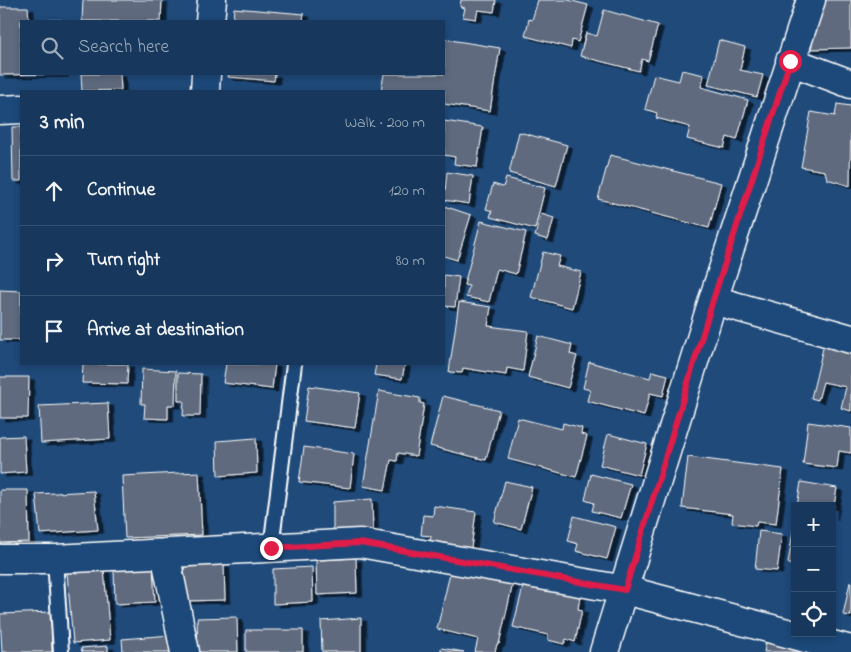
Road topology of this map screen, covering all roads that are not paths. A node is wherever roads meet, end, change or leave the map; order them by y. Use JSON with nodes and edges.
{"nodes":[{"id":1,"x":212,"y":0,"type":"edge"},
{"id":2,"x":811,"y":0,"type":"edge"},
{"id":3,"x":210,"y":20,"type":"edge"},
{"id":4,"x":790,"y":61,"type":"junction"},
{"id":5,"x":206,"y":75,"type":"edge"},
{"id":6,"x":851,"y":84,"type":"edge"},
{"id":7,"x":205,"y":90,"type":"edge"},
{"id":8,"x":20,"y":109,"type":"edge"},
{"id":9,"x":0,"y":110,"type":"edge"},
{"id":10,"x":713,"y":300,"type":"junction"},
{"id":11,"x":851,"y":339,"type":"edge"},
{"id":12,"x":294,"y":365,"type":"edge"},
{"id":13,"x":271,"y":548,"type":"junction"},
{"id":14,"x":165,"y":553,"type":"junction"},
{"id":15,"x":55,"y":559,"type":"junction"},
{"id":16,"x":0,"y":560,"type":"edge"},
{"id":17,"x":625,"y":590,"type":"junction"},
{"id":18,"x":851,"y":650,"type":"edge"},
{"id":19,"x":61,"y":652,"type":"edge"},
{"id":20,"x":185,"y":652,"type":"edge"},
{"id":21,"x":604,"y":652,"type":"edge"}],
"edges":[{"from":1,"to":3,"type":"street"},
{"from":2,"to":4,"type":"street"},
{"from":4,"to":6,"type":"street"},
{"from":4,"to":10,"type":"street"},
{"from":5,"to":7,"type":"street"},
{"from":8,"to":9,"type":"street"},
{"from":10,"to":11,"type":"street"},
{"from":10,"to":17,"type":"street"},
{"from":12,"to":13,"type":"lane"},
{"from":13,"to":14,"type":"street"},
{"from":13,"to":17,"type":"street"},
{"from":14,"to":15,"type":"street"},
{"from":14,"to":20,"type":"street"},
{"from":15,"to":16,"type":"street"},
{"from":15,"to":19,"type":"lane"},
{"from":17,"to":18,"type":"street"},
{"from":17,"to":21,"type":"street"}]}
